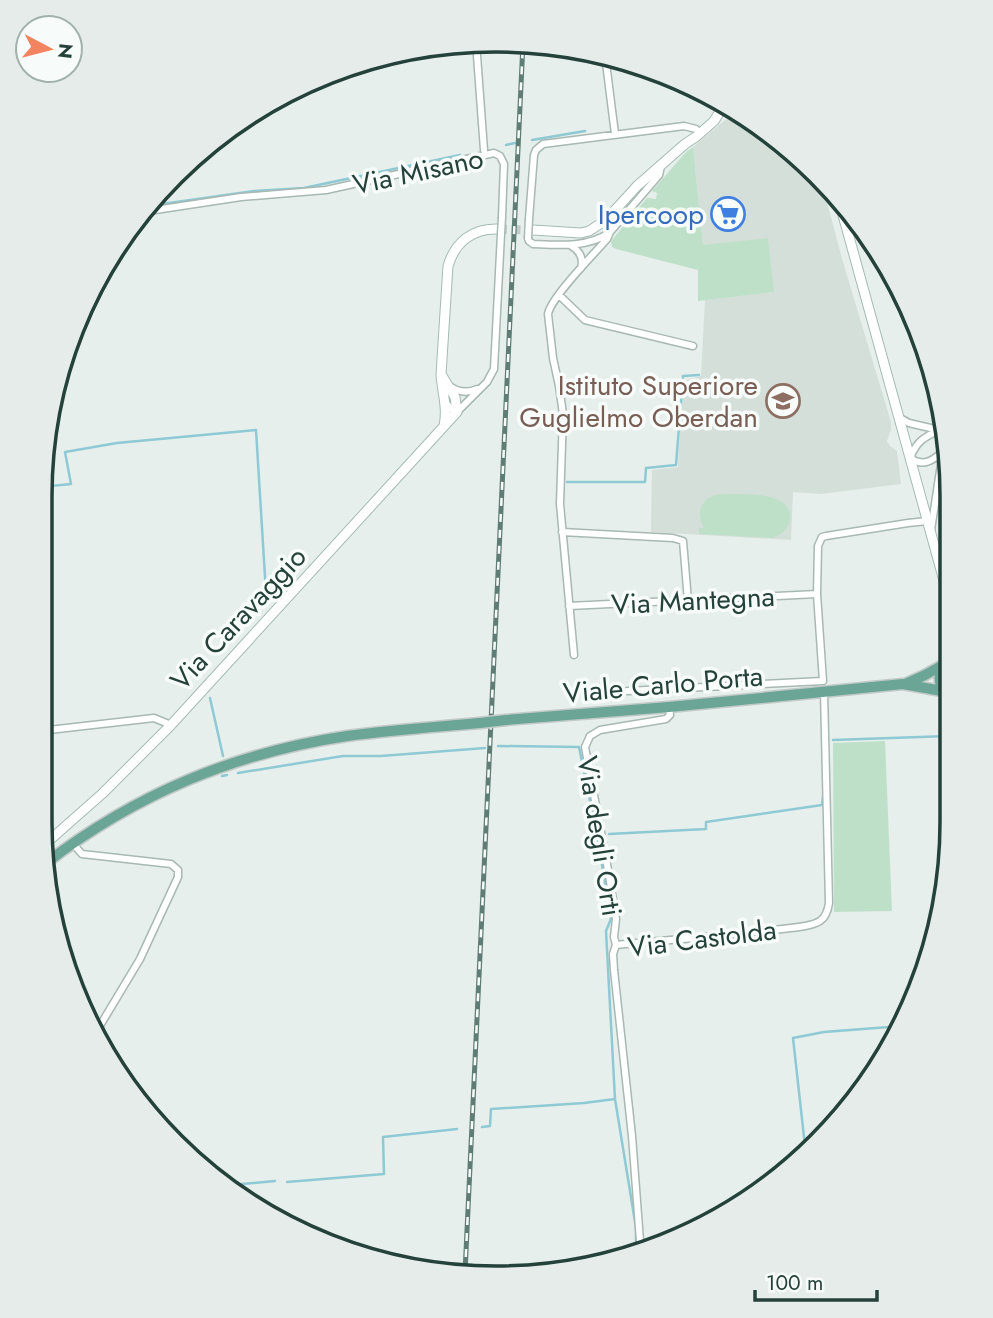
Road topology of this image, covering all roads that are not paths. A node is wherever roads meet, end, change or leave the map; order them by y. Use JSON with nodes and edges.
{"nodes":[{"id":1,"x":477,"y":53,"type":"edge"},
{"id":2,"x":607,"y":67,"type":"edge"},
{"id":3,"x":719,"y":113,"type":"joint"},
{"id":4,"x":696,"y":129,"type":"junction"},
{"id":5,"x":615,"y":134,"type":"junction"},
{"id":6,"x":685,"y":144,"type":"junction"},
{"id":7,"x":484,"y":150,"type":"dead end"},
{"id":8,"x":661,"y":164,"type":"junction"},
{"id":9,"x":158,"y":210,"type":"edge"},
{"id":10,"x":845,"y":221,"type":"edge"},
{"id":11,"x":499,"y":231,"type":"junction"},
{"id":12,"x":610,"y":232,"type":"junction"},
{"id":13,"x":531,"y":234,"type":"junction"},
{"id":14,"x":567,"y":244,"type":"junction"},
{"id":15,"x":580,"y":270,"type":"junction"},
{"id":16,"x":559,"y":295,"type":"junction"},
{"id":17,"x":693,"y":346,"type":"dead end"},
{"id":18,"x":441,"y":374,"type":"junction"},
{"id":19,"x":448,"y":386,"type":"junction"},
{"id":20,"x":482,"y":387,"type":"junction"},
{"id":21,"x":445,"y":402,"type":"junction"},
{"id":22,"x":457,"y":412,"type":"junction"},
{"id":23,"x":899,"y":417,"type":"junction"},
{"id":24,"x":444,"y":427,"type":"junction"},
{"id":25,"x":935,"y":430,"type":"edge"},
{"id":26,"x":936,"y":435,"type":"edge"},
{"id":27,"x":939,"y":454,"type":"edge"},
{"id":28,"x":910,"y":458,"type":"junction"},
{"id":29,"x":940,"y":470,"type":"edge"},
{"id":30,"x":928,"y":521,"type":"junction"},
{"id":31,"x":562,"y":532,"type":"junction"},
{"id":32,"x":930,"y":532,"type":"junction"},
{"id":33,"x":940,"y":567,"type":"edge"},
{"id":34,"x":817,"y":594,"type":"junction"},
{"id":35,"x":688,"y":601,"type":"junction"},
{"id":36,"x":569,"y":606,"type":"junction"},
{"id":37,"x":574,"y":655,"type":"dead end"},
{"id":38,"x":940,"y":665,"type":"edge"},
{"id":39,"x":903,"y":684,"type":"junction"},
{"id":40,"x":627,"y":691,"type":"dead end"},
{"id":41,"x":824,"y":692,"type":"junction"},
{"id":42,"x":940,"y":693,"type":"edge"},
{"id":43,"x":669,"y":707,"type":"junction"},
{"id":44,"x":171,"y":725,"type":"junction"},
{"id":45,"x":52,"y":730,"type":"edge"},
{"id":46,"x":53,"y":838,"type":"edge"},
{"id":47,"x":72,"y":843,"type":"junction"},
{"id":48,"x":54,"y":857,"type":"edge"},
{"id":49,"x":616,"y":945,"type":"junction"},
{"id":50,"x":101,"y":1024,"type":"edge"},
{"id":51,"x":640,"y":1242,"type":"edge"}],
"edges":[{"from":1,"to":7,"type":"street"},
{"from":2,"to":5,"type":"street"},
{"from":3,"to":4,"type":"street"},
{"from":3,"to":6,"type":"street"},
{"from":4,"to":5,"type":"street"},
{"from":4,"to":6,"type":"street"},
{"from":5,"to":13,"type":"street","bridge":true},
{"from":6,"to":8,"type":"street"},
{"from":8,"to":12,"type":"street"},
{"from":8,"to":13,"type":"street"},
{"from":9,"to":11,"type":"street","name":"Via Misano","bridge":true},
{"from":10,"to":23,"type":"street"},
{"from":11,"to":18,"type":"street"},
{"from":11,"to":20,"type":"street","name":"Via Misano"},
{"from":12,"to":14,"type":"street"},
{"from":12,"to":15,"type":"street"},
{"from":13,"to":14,"type":"street"},
{"from":14,"to":15,"type":"street"},
{"from":15,"to":16,"type":"street"},
{"from":16,"to":17,"type":"street"},
{"from":16,"to":31,"type":"street"},
{"from":18,"to":19,"type":"street"},
{"from":18,"to":21,"type":"street"},
{"from":19,"to":20,"type":"street"},
{"from":19,"to":22,"type":"street"},
{"from":20,"to":22,"type":"street","name":"Via Misano"},
{"from":21,"to":22,"type":"street"},
{"from":21,"to":24,"type":"street"},
{"from":22,"to":24,"type":"street","name":"Via Caravaggio"},
{"from":23,"to":25,"type":"street"},
{"from":23,"to":28,"type":"street"},
{"from":24,"to":44,"type":"street","name":"Via Caravaggio"},
{"from":26,"to":28,"type":"street"},
{"from":27,"to":28,"type":"street"},
{"from":28,"to":30,"type":"street"},
{"from":29,"to":32,"type":"street"},
{"from":30,"to":32,"type":"street"},
{"from":30,"to":34,"type":"street"},
{"from":31,"to":35,"type":"street"},
{"from":31,"to":36,"type":"street"},
{"from":32,"to":33,"type":"street"},
{"from":34,"to":35,"type":"street","name":"Via Mantegna"},
{"from":34,"to":40,"type":"street"},
{"from":35,"to":36,"type":"street","name":"Via Mantegna"},
{"from":36,"to":37,"type":"street"},
{"from":38,"to":39,"type":"main road"},
{"from":39,"to":41,"type":"main road","name":"Viale Carlo Porta"},
{"from":39,"to":42,"type":"main road"},
{"from":41,"to":43,"type":"main road","name":"Viale Carlo Porta"},
{"from":41,"to":49,"type":"street","name":"Via Castolda"},
{"from":43,"to":47,"type":"main road","name":"Viale Carlo Porta","bridge":true},
{"from":43,"to":49,"type":"street","name":"Via degli Orti"},
{"from":44,"to":45,"type":"street"},
{"from":44,"to":46,"type":"street","name":"Via Caravaggio"},
{"from":47,"to":48,"type":"main road"},
{"from":47,"to":50,"type":"street"},
{"from":49,"to":51,"type":"street","name":"Via Castolda"}]}
